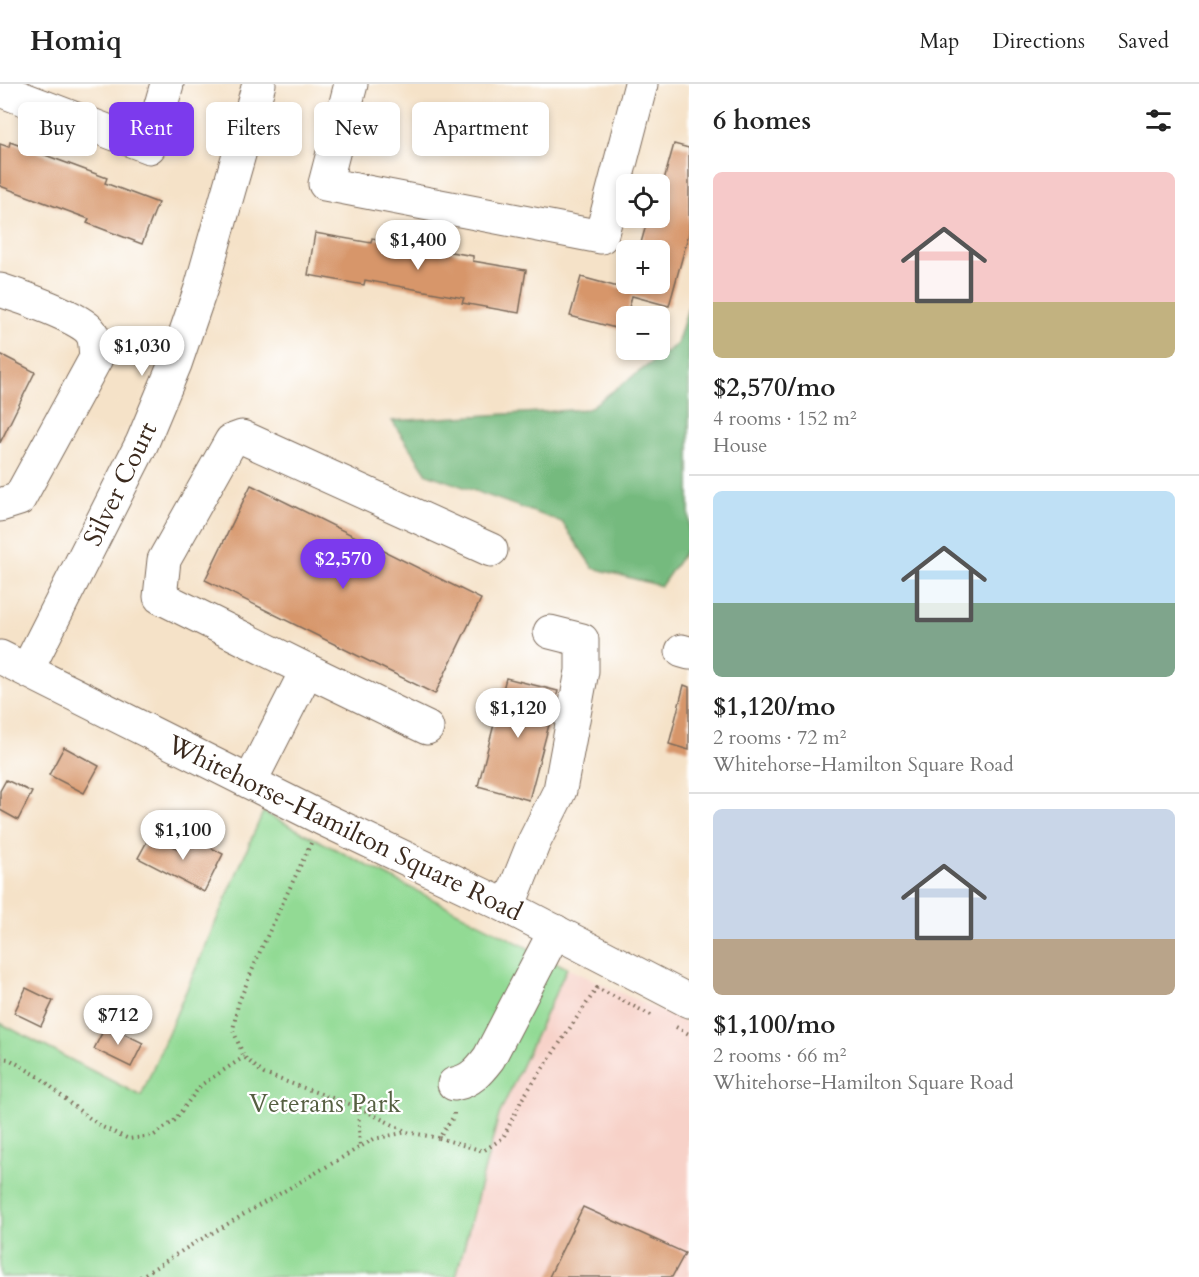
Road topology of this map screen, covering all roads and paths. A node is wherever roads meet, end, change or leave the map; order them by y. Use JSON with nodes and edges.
{"nodes":[{"id":1,"x":167,"y":84,"type":"edge"},
{"id":2,"x":259,"y":84,"type":"edge"},
{"id":3,"x":351,"y":84,"type":"edge"},
{"id":4,"x":641,"y":84,"type":"edge"},
{"id":5,"x":0,"y":90,"type":"edge"},
{"id":6,"x":0,"y":290,"type":"edge"},
{"id":7,"x":0,"y":505,"type":"edge"},
{"id":8,"x":491,"y":550,"type":"dead end"},
{"id":9,"x":550,"y":632,"type":"dead end"},
{"id":10,"x":14,"y":663,"type":"edge"},
{"id":11,"x":307,"y":670,"type":"junction"},
{"id":12,"x":427,"y":728,"type":"dead end"},
{"id":13,"x":250,"y":782,"type":"junction"},
{"id":14,"x":323,"y":819,"type":"junction"},
{"id":15,"x":508,"y":907,"type":"junction"},
{"id":16,"x":555,"y":931,"type":"junction"},
{"id":17,"x":679,"y":1012,"type":"edge"},
{"id":18,"x":658,"y":1018,"type":"dead end"},
{"id":19,"x":689,"y":1034,"type":"edge"},
{"id":20,"x":244,"y":1057,"type":"junction"},
{"id":21,"x":0,"y":1058,"type":"edge"},
{"id":22,"x":454,"y":1084,"type":"joint"},
{"id":23,"x":358,"y":1107,"type":"junction"},
{"id":24,"x":407,"y":1132,"type":"junction"},
{"id":25,"x":439,"y":1138,"type":"junction"},
{"id":26,"x":360,"y":1148,"type":"junction"},
{"id":27,"x":140,"y":1277,"type":"edge"}],
"edges":[{"from":1,"to":5,"type":"street"},
{"from":2,"to":10,"type":"street","name":"Silver Court"},
{"from":3,"to":4,"type":"street"},
{"from":6,"to":7,"type":"street"},
{"from":8,"to":11,"type":"street"},
{"from":9,"to":15,"type":"street"},
{"from":10,"to":13,"type":"street","name":"Whitehorse-Hamilton Square Road"},
{"from":11,"to":12,"type":"street"},
{"from":11,"to":13,"type":"street"},
{"from":13,"to":14,"type":"street","name":"Whitehorse-Hamilton Square Road"},
{"from":14,"to":15,"type":"street","name":"Whitehorse-Hamilton Square Road"},
{"from":14,"to":20,"type":"path"},
{"from":15,"to":16,"type":"street","name":"Whitehorse-Hamilton Square Road"},
{"from":16,"to":17,"type":"street","name":"Whitehorse-Hamilton Square Road"},
{"from":16,"to":22,"type":"street"},
{"from":17,"to":19,"type":"path"},
{"from":18,"to":25,"type":"path"},
{"from":20,"to":21,"type":"path"},
{"from":20,"to":23,"type":"path"},
{"from":22,"to":25,"type":"path"},
{"from":23,"to":24,"type":"path"},
{"from":23,"to":26,"type":"path"},
{"from":24,"to":25,"type":"path"},
{"from":24,"to":26,"type":"path"},
{"from":26,"to":27,"type":"path"}]}
